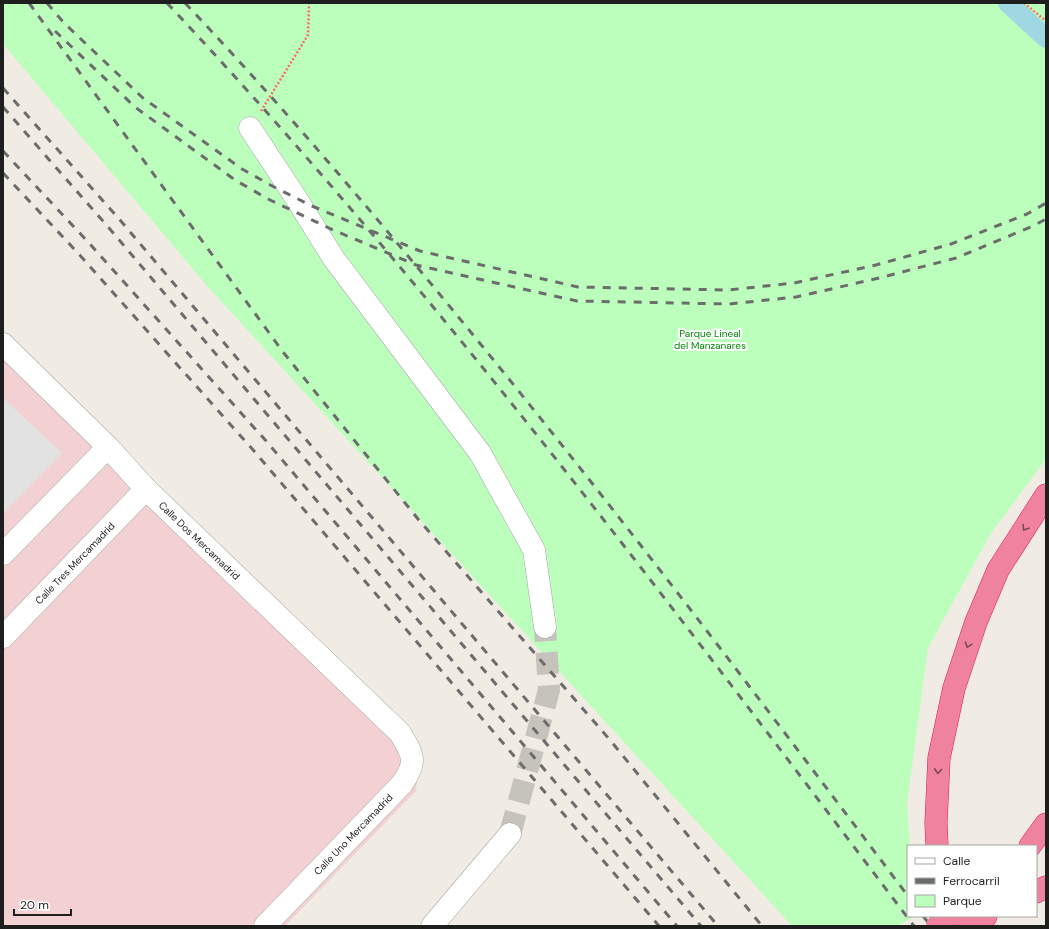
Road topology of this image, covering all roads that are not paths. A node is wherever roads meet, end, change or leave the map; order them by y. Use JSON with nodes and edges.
{"nodes":[{"id":1,"x":250,"y":128,"type":"road end"},
{"id":2,"x":3,"y":344,"type":"edge"},
{"id":3,"x":108,"y":447,"type":"junction"},
{"id":4,"x":146,"y":489,"type":"junction"},
{"id":5,"x":1046,"y":495,"type":"edge"},
{"id":6,"x":3,"y":554,"type":"edge"},
{"id":7,"x":545,"y":627,"type":"tunnel mouth"},
{"id":8,"x":3,"y":637,"type":"edge"},
{"id":9,"x":400,"y":733,"type":"joint"},
{"id":10,"x":1046,"y":824,"type":"edge"},
{"id":11,"x":510,"y":834,"type":"tunnel mouth"},
{"id":12,"x":1046,"y":840,"type":"edge"},
{"id":13,"x":937,"y":845,"type":"edge"},
{"id":14,"x":1031,"y":845,"type":"edge"},
{"id":15,"x":1037,"y":848,"type":"edge"},
{"id":16,"x":1046,"y":887,"type":"edge"},
{"id":17,"x":1037,"y":892,"type":"edge"},
{"id":18,"x":948,"y":917,"type":"edge"},
{"id":19,"x":265,"y":926,"type":"edge"},
{"id":20,"x":432,"y":926,"type":"edge"},
{"id":21,"x":937,"y":926,"type":"edge"}],
"edges":[{"from":1,"to":7,"type":"lane"},
{"from":2,"to":3,"type":"lane","name":"Calle Dos Mercamadrid"},
{"from":3,"to":4,"type":"lane","name":"Calle Dos Mercamadrid"},
{"from":3,"to":6,"type":"lane"},
{"from":4,"to":8,"type":"lane","name":"Calle Tres Mercamadrid"},
{"from":4,"to":9,"type":"lane","name":"Calle Dos Mercamadrid"},
{"from":5,"to":13,"type":"highway","one_way":true},
{"from":9,"to":19,"type":"lane","name":"Calle Uno Mercamadrid"},
{"from":10,"to":14,"type":"highway"},
{"from":11,"to":20,"type":"lane"},
{"from":12,"to":15,"type":"highway"},
{"from":16,"to":17,"type":"highway"},
{"from":18,"to":21,"type":"highway","bridge":true}]}
